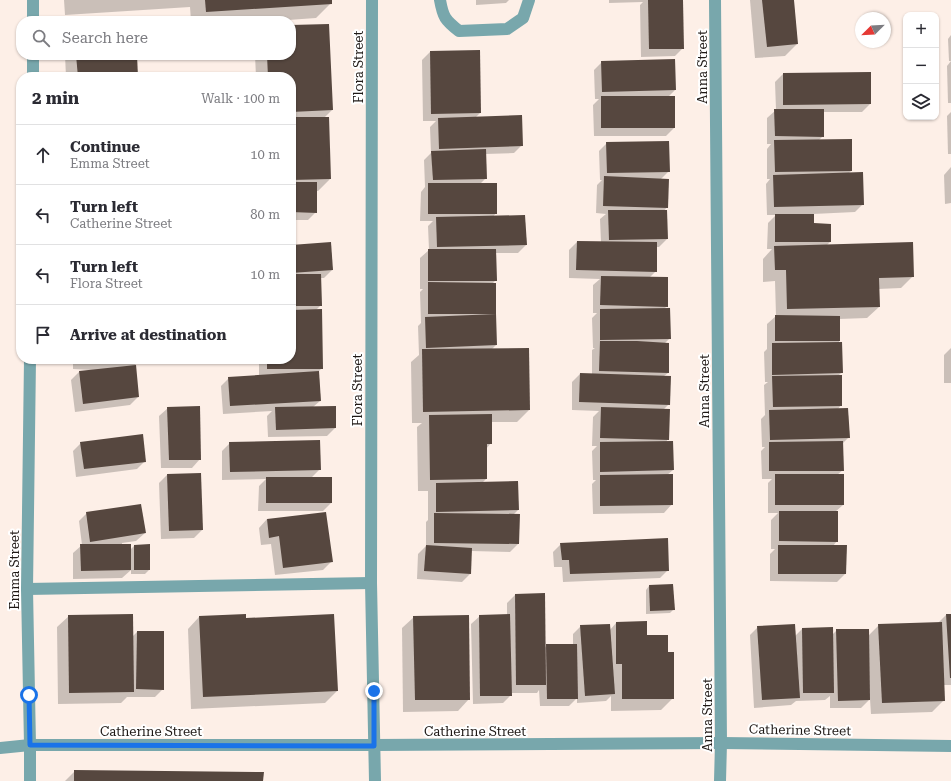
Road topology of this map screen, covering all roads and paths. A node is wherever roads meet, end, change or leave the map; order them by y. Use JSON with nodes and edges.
{"nodes":[{"id":1,"x":33,"y":0,"type":"edge"},
{"id":2,"x":372,"y":0,"type":"edge"},
{"id":3,"x":440,"y":0,"type":"edge"},
{"id":4,"x":529,"y":0,"type":"edge"},
{"id":5,"x":715,"y":0,"type":"edge"},
{"id":6,"x":33,"y":16,"type":"edge"},
{"id":7,"x":33,"y":60,"type":"edge"},
{"id":8,"x":33,"y":72,"type":"edge"},
{"id":9,"x":30,"y":364,"type":"edge"},
{"id":10,"x":371,"y":583,"type":"junction"},
{"id":11,"x":27,"y":589,"type":"junction"},
{"id":12,"x":721,"y":743,"type":"junction"},
{"id":13,"x":30,"y":745,"type":"junction"},
{"id":14,"x":374,"y":746,"type":"junction"},
{"id":15,"x":951,"y":746,"type":"edge"},
{"id":16,"x":0,"y":748,"type":"edge"},
{"id":17,"x":30,"y":781,"type":"edge"},
{"id":18,"x":376,"y":781,"type":"edge"},
{"id":19,"x":720,"y":781,"type":"edge"}],
"edges":[{"from":1,"to":6,"type":"street"},
{"from":2,"to":10,"type":"street","name":"Flora Street"},
{"from":3,"to":4,"type":"street"},
{"from":5,"to":12,"type":"street","name":"Anna Street"},
{"from":7,"to":8,"type":"street"},
{"from":9,"to":11,"type":"street","name":"Emma Street"},
{"from":10,"to":11,"type":"street"},
{"from":10,"to":14,"type":"street","name":"Flora Street"},
{"from":11,"to":13,"type":"street","name":"Emma Street"},
{"from":12,"to":14,"type":"street","name":"Catherine Street"},
{"from":12,"to":15,"type":"street","name":"Catherine Street"},
{"from":12,"to":19,"type":"street","name":"Anna Street"},
{"from":13,"to":14,"type":"street","name":"Catherine Street"},
{"from":13,"to":16,"type":"street","name":"Catherine Street"},
{"from":13,"to":17,"type":"street","name":"Emma Street"},
{"from":14,"to":18,"type":"street","name":"Flora Street"}]}
